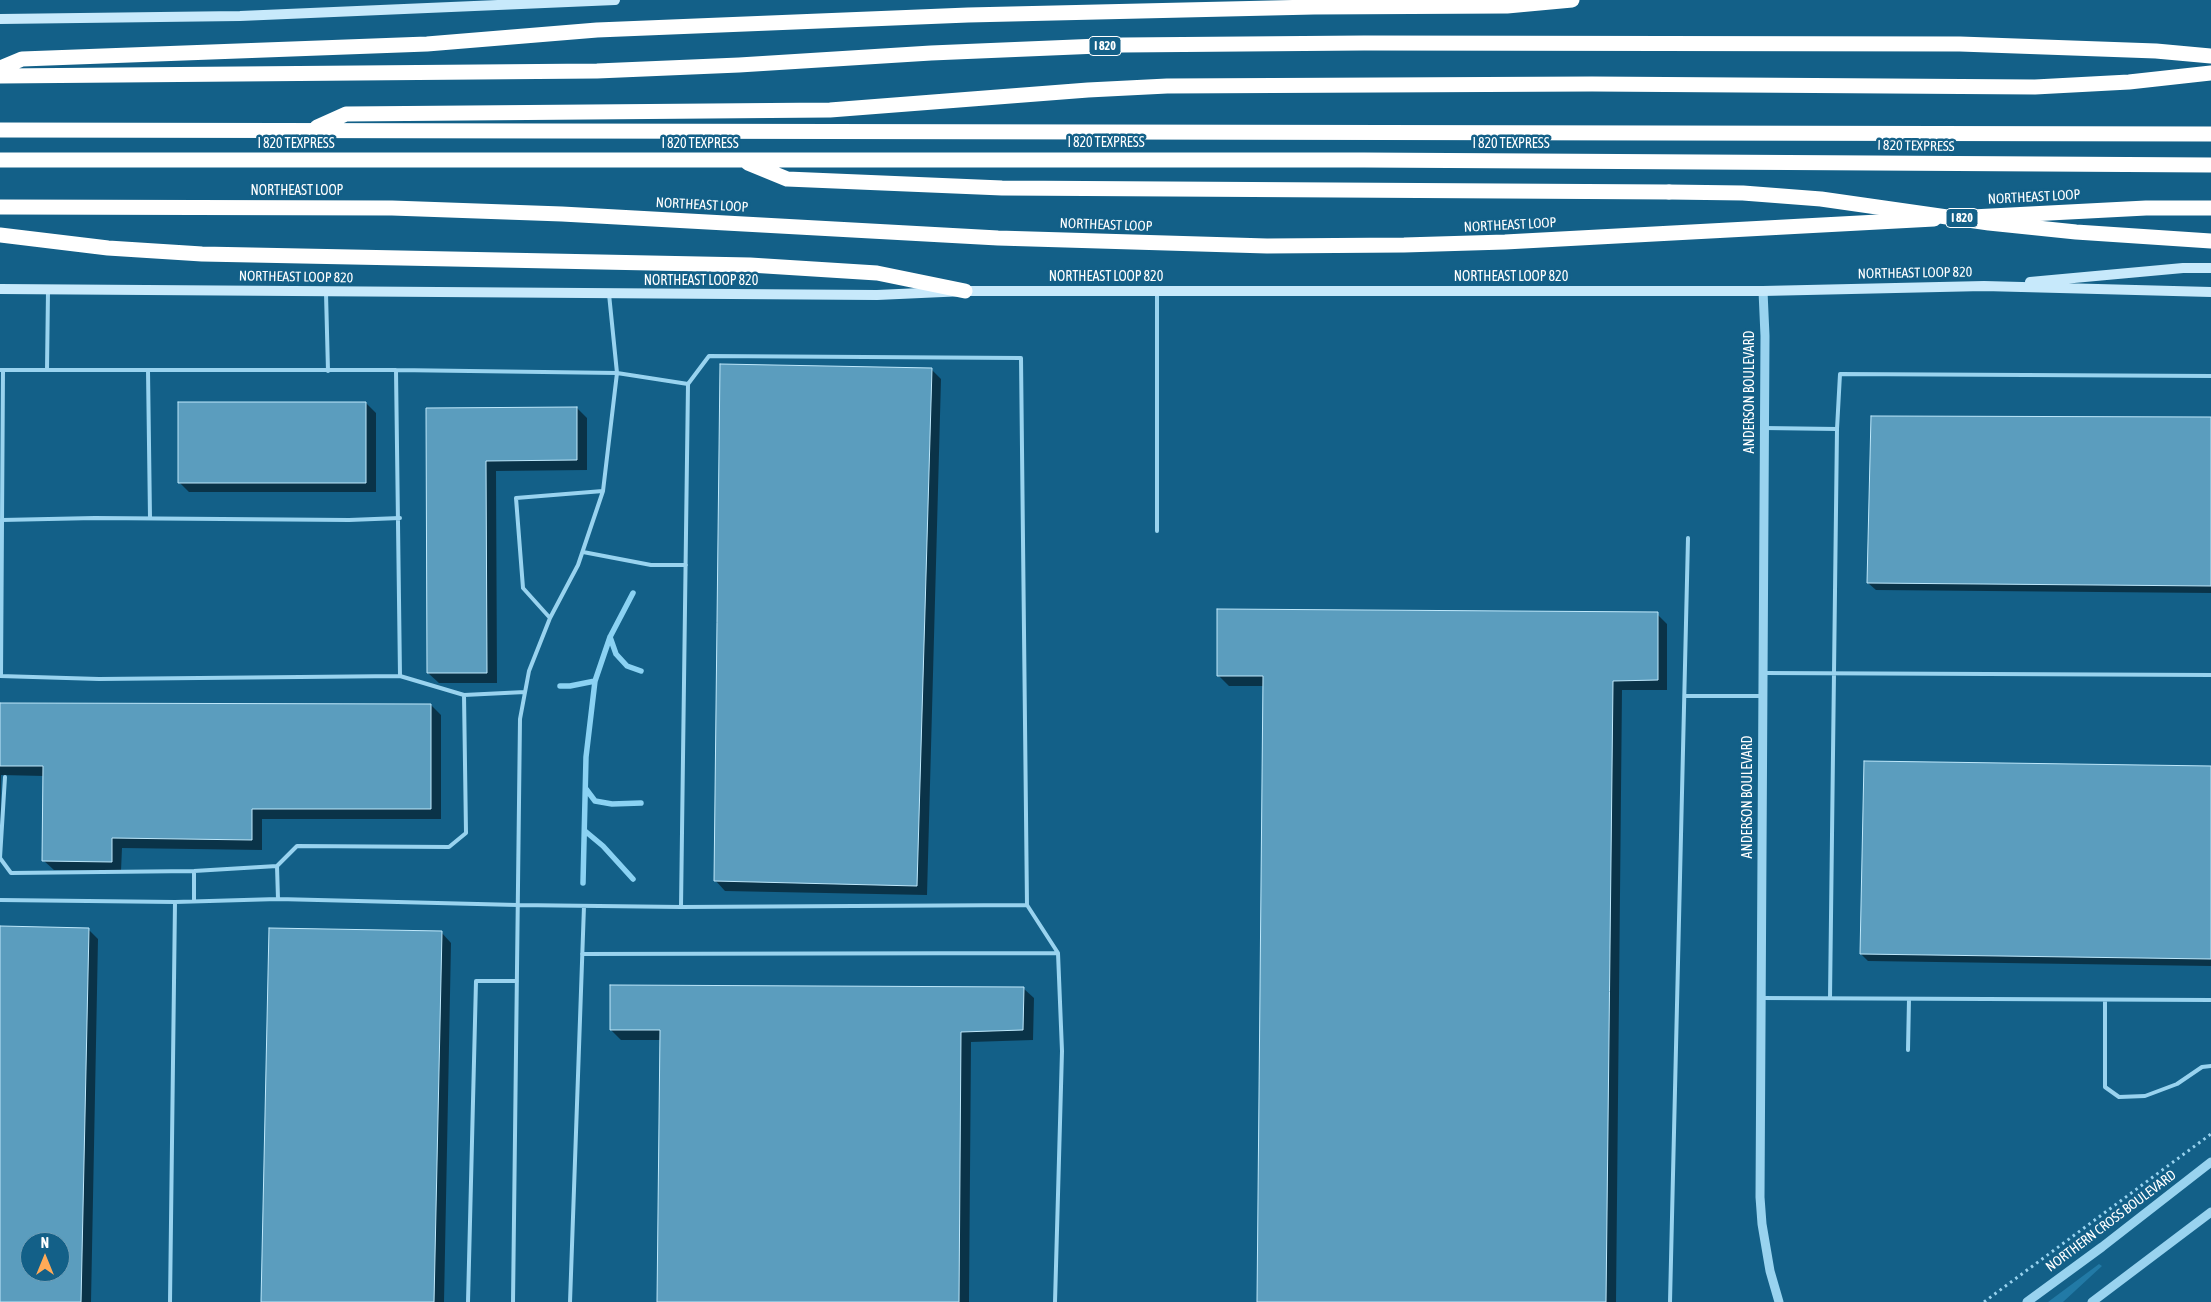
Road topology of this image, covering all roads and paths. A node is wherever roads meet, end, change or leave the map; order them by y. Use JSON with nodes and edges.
{"nodes":[{"id":1,"x":615,"y":0,"type":"edge"},
{"id":2,"x":1572,"y":0,"type":"edge"},
{"id":3,"x":0,"y":19,"type":"edge"},
{"id":4,"x":2211,"y":56,"type":"edge"},
{"id":5,"x":0,"y":68,"type":"edge"},
{"id":6,"x":2211,"y":73,"type":"edge"},
{"id":7,"x":0,"y":76,"type":"edge"},
{"id":8,"x":0,"y":130,"type":"edge"},
{"id":9,"x":312,"y":130,"type":"junction"},
{"id":10,"x":2211,"y":134,"type":"edge"},
{"id":11,"x":0,"y":160,"type":"edge"},
{"id":12,"x":739,"y":160,"type":"junction"},
{"id":13,"x":2211,"y":165,"type":"edge"},
{"id":14,"x":0,"y":207,"type":"edge"},
{"id":15,"x":2211,"y":208,"type":"edge"},
{"id":16,"x":0,"y":235,"type":"edge"},
{"id":17,"x":2211,"y":241,"type":"edge"},
{"id":18,"x":2211,"y":268,"type":"edge"},
{"id":19,"x":1984,"y":286,"type":"junction"},
{"id":20,"x":0,"y":289,"type":"edge"},
{"id":21,"x":48,"y":289,"type":"junction"},
{"id":22,"x":1763,"y":290,"type":"junction"},
{"id":23,"x":326,"y":291,"type":"junction"},
{"id":24,"x":965,"y":291,"type":"junction"},
{"id":25,"x":1157,"y":291,"type":"junction"},
{"id":26,"x":2211,"y":292,"type":"edge"},
{"id":27,"x":609,"y":294,"type":"junction"},
{"id":28,"x":2,"y":370,"type":"edge"},
{"id":29,"x":47,"y":370,"type":"junction"},
{"id":30,"x":148,"y":370,"type":"junction"},
{"id":31,"x":396,"y":370,"type":"junction"},
{"id":32,"x":328,"y":371,"type":"junction"},
{"id":33,"x":616,"y":373,"type":"junction"},
{"id":34,"x":2211,"y":376,"type":"edge"},
{"id":35,"x":688,"y":384,"type":"junction"},
{"id":36,"x":1764,"y":428,"type":"junction"},
{"id":37,"x":1837,"y":429,"type":"junction"},
{"id":38,"x":1,"y":477,"type":"edge"},
{"id":39,"x":603,"y":491,"type":"junction"},
{"id":40,"x":150,"y":518,"type":"junction"},
{"id":41,"x":400,"y":518,"type":"junction"},
{"id":42,"x":2,"y":520,"type":"junction"},
{"id":43,"x":1157,"y":531,"type":"dead end"},
{"id":44,"x":1688,"y":538,"type":"dead end"},
{"id":45,"x":583,"y":552,"type":"junction"},
{"id":46,"x":686,"y":565,"type":"junction"},
{"id":47,"x":550,"y":618,"type":"junction"},
{"id":48,"x":1762,"y":672,"type":"junction"},
{"id":49,"x":1834,"y":674,"type":"junction"},
{"id":50,"x":2211,"y":675,"type":"edge"},
{"id":51,"x":0,"y":676,"type":"edge"},
{"id":52,"x":400,"y":676,"type":"junction"},
{"id":53,"x":525,"y":692,"type":"junction"},
{"id":54,"x":464,"y":695,"type":"junction"},
{"id":55,"x":1685,"y":696,"type":"junction"},
{"id":56,"x":1762,"y":696,"type":"junction"},
{"id":57,"x":5,"y":777,"type":"dead end"},
{"id":58,"x":0,"y":858,"type":"edge"},
{"id":59,"x":278,"y":866,"type":"junction"},
{"id":60,"x":194,"y":871,"type":"junction"},
{"id":61,"x":278,"y":898,"type":"junction"},
{"id":62,"x":0,"y":900,"type":"edge"},
{"id":63,"x":194,"y":901,"type":"junction"},
{"id":64,"x":175,"y":902,"type":"junction"},
{"id":65,"x":518,"y":905,"type":"junction"},
{"id":66,"x":1027,"y":905,"type":"junction"},
{"id":67,"x":584,"y":906,"type":"junction"},
{"id":68,"x":681,"y":907,"type":"junction"},
{"id":69,"x":1058,"y":953,"type":"junction"},
{"id":70,"x":582,"y":954,"type":"junction"},
{"id":71,"x":517,"y":981,"type":"junction"},
{"id":72,"x":1760,"y":998,"type":"junction"},
{"id":73,"x":1830,"y":998,"type":"junction"},
{"id":74,"x":1909,"y":999,"type":"junction"},
{"id":75,"x":2104,"y":1000,"type":"junction"},
{"id":76,"x":2211,"y":1000,"type":"edge"},
{"id":77,"x":1908,"y":1050,"type":"dead end"},
{"id":78,"x":2211,"y":1066,"type":"edge"},
{"id":79,"x":2211,"y":1134,"type":"edge"},
{"id":80,"x":2211,"y":1162,"type":"edge"},
{"id":81,"x":2211,"y":1212,"type":"edge"},
{"id":82,"x":170,"y":1302,"type":"edge"},
{"id":83,"x":468,"y":1302,"type":"edge"},
{"id":84,"x":513,"y":1302,"type":"edge"},
{"id":85,"x":570,"y":1302,"type":"edge"},
{"id":86,"x":1055,"y":1302,"type":"edge"},
{"id":87,"x":1670,"y":1302,"type":"edge"},
{"id":88,"x":1779,"y":1302,"type":"edge"},
{"id":89,"x":1984,"y":1302,"type":"edge"},
{"id":90,"x":2027,"y":1302,"type":"edge"},
{"id":91,"x":2092,"y":1302,"type":"edge"}],
"edges":[{"from":1,"to":3,"type":"main road"},
{"from":2,"to":5,"type":"highway"},
{"from":4,"to":7,"type":"highway","number":"I 820"},
{"from":6,"to":9,"type":"highway"},
{"from":8,"to":9,"type":"highway","name":"I 820 TEXPRESS"},
{"from":9,"to":10,"type":"highway","name":"I 820 TEXPRESS"},
{"from":11,"to":12,"type":"highway","name":"I 820 TEXPRESS"},
{"from":12,"to":13,"type":"highway","name":"I 820 TEXPRESS"},
{"from":12,"to":17,"type":"highway","bridge":true},
{"from":14,"to":15,"type":"highway","name":"NORTHEAST LOOP","number":"I 820"},
{"from":16,"to":24,"type":"highway"},
{"from":18,"to":19,"type":"main road"},
{"from":19,"to":22,"type":"main road","name":"NORTHEAST LOOP 820"},
{"from":19,"to":26,"type":"main road","name":"NORTHEAST LOOP 820"},
{"from":20,"to":21,"type":"main road","name":"NORTHEAST LOOP 820"},
{"from":21,"to":23,"type":"main road","name":"NORTHEAST LOOP 820"},
{"from":21,"to":29,"type":"lane"},
{"from":22,"to":25,"type":"main road","name":"NORTHEAST LOOP 820"},
{"from":22,"to":36,"type":"street","name":"ANDERSON BOULEVARD"},
{"from":23,"to":27,"type":"main road","name":"NORTHEAST LOOP 820"},
{"from":23,"to":32,"type":"lane"},
{"from":24,"to":25,"type":"main road","name":"NORTHEAST LOOP 820"},
{"from":24,"to":27,"type":"main road","name":"NORTHEAST LOOP 820"},
{"from":25,"to":43,"type":"lane"},
{"from":27,"to":33,"type":"lane"},
{"from":28,"to":29,"type":"lane"},
{"from":28,"to":38,"type":"lane"},
{"from":29,"to":30,"type":"lane"},
{"from":30,"to":32,"type":"lane"},
{"from":30,"to":40,"type":"lane"},
{"from":31,"to":32,"type":"lane"},
{"from":31,"to":33,"type":"lane"},
{"from":31,"to":41,"type":"lane"},
{"from":33,"to":35,"type":"lane"},
{"from":33,"to":39,"type":"lane"},
{"from":34,"to":37,"type":"lane"},
{"from":35,"to":46,"type":"lane"},
{"from":35,"to":66,"type":"lane"},
{"from":36,"to":37,"type":"lane"},
{"from":36,"to":48,"type":"street","name":"ANDERSON BOULEVARD"},
{"from":37,"to":49,"type":"lane"},
{"from":38,"to":42,"type":"lane"},
{"from":39,"to":45,"type":"lane"},
{"from":39,"to":47,"type":"lane"},
{"from":40,"to":41,"type":"lane"},
{"from":40,"to":42,"type":"lane"},
{"from":41,"to":52,"type":"lane"},
{"from":42,"to":51,"type":"lane"},
{"from":44,"to":55,"type":"lane"},
{"from":45,"to":46,"type":"lane"},
{"from":45,"to":47,"type":"lane"},
{"from":46,"to":68,"type":"lane"},
{"from":47,"to":53,"type":"lane"},
{"from":48,"to":49,"type":"lane"},
{"from":48,"to":56,"type":"street","name":"ANDERSON BOULEVARD"},
{"from":49,"to":50,"type":"lane"},
{"from":49,"to":73,"type":"lane"},
{"from":51,"to":52,"type":"lane"},
{"from":52,"to":54,"type":"lane"},
{"from":53,"to":54,"type":"lane"},
{"from":53,"to":65,"type":"lane"},
{"from":54,"to":59,"type":"lane"},
{"from":55,"to":56,"type":"lane"},
{"from":55,"to":87,"type":"lane"},
{"from":56,"to":72,"type":"street","name":"ANDERSON BOULEVARD"},
{"from":57,"to":58,"type":"lane"},
{"from":58,"to":60,"type":"lane"},
{"from":59,"to":60,"type":"lane"},
{"from":59,"to":61,"type":"lane"},
{"from":60,"to":63,"type":"lane"},
{"from":61,"to":63,"type":"lane"},
{"from":61,"to":65,"type":"lane"},
{"from":62,"to":64,"type":"lane"},
{"from":63,"to":64,"type":"lane"},
{"from":64,"to":82,"type":"lane"},
{"from":65,"to":67,"type":"lane"},
{"from":65,"to":71,"type":"lane"},
{"from":66,"to":68,"type":"lane"},
{"from":66,"to":69,"type":"lane"},
{"from":67,"to":68,"type":"lane"},
{"from":67,"to":70,"type":"lane"},
{"from":69,"to":70,"type":"lane"},
{"from":69,"to":86,"type":"lane"},
{"from":70,"to":85,"type":"lane"},
{"from":71,"to":83,"type":"lane"},
{"from":71,"to":84,"type":"lane"},
{"from":72,"to":73,"type":"lane"},
{"from":72,"to":88,"type":"street","name":"ANDERSON BOULEVARD"},
{"from":73,"to":74,"type":"lane"},
{"from":74,"to":75,"type":"lane"},
{"from":74,"to":77,"type":"lane"},
{"from":75,"to":76,"type":"lane"},
{"from":75,"to":78,"type":"lane"},
{"from":79,"to":89,"type":"path"},
{"from":80,"to":90,"type":"street","name":"NORTHERN CROSS BOULEVARD"},
{"from":81,"to":91,"type":"street"}]}
